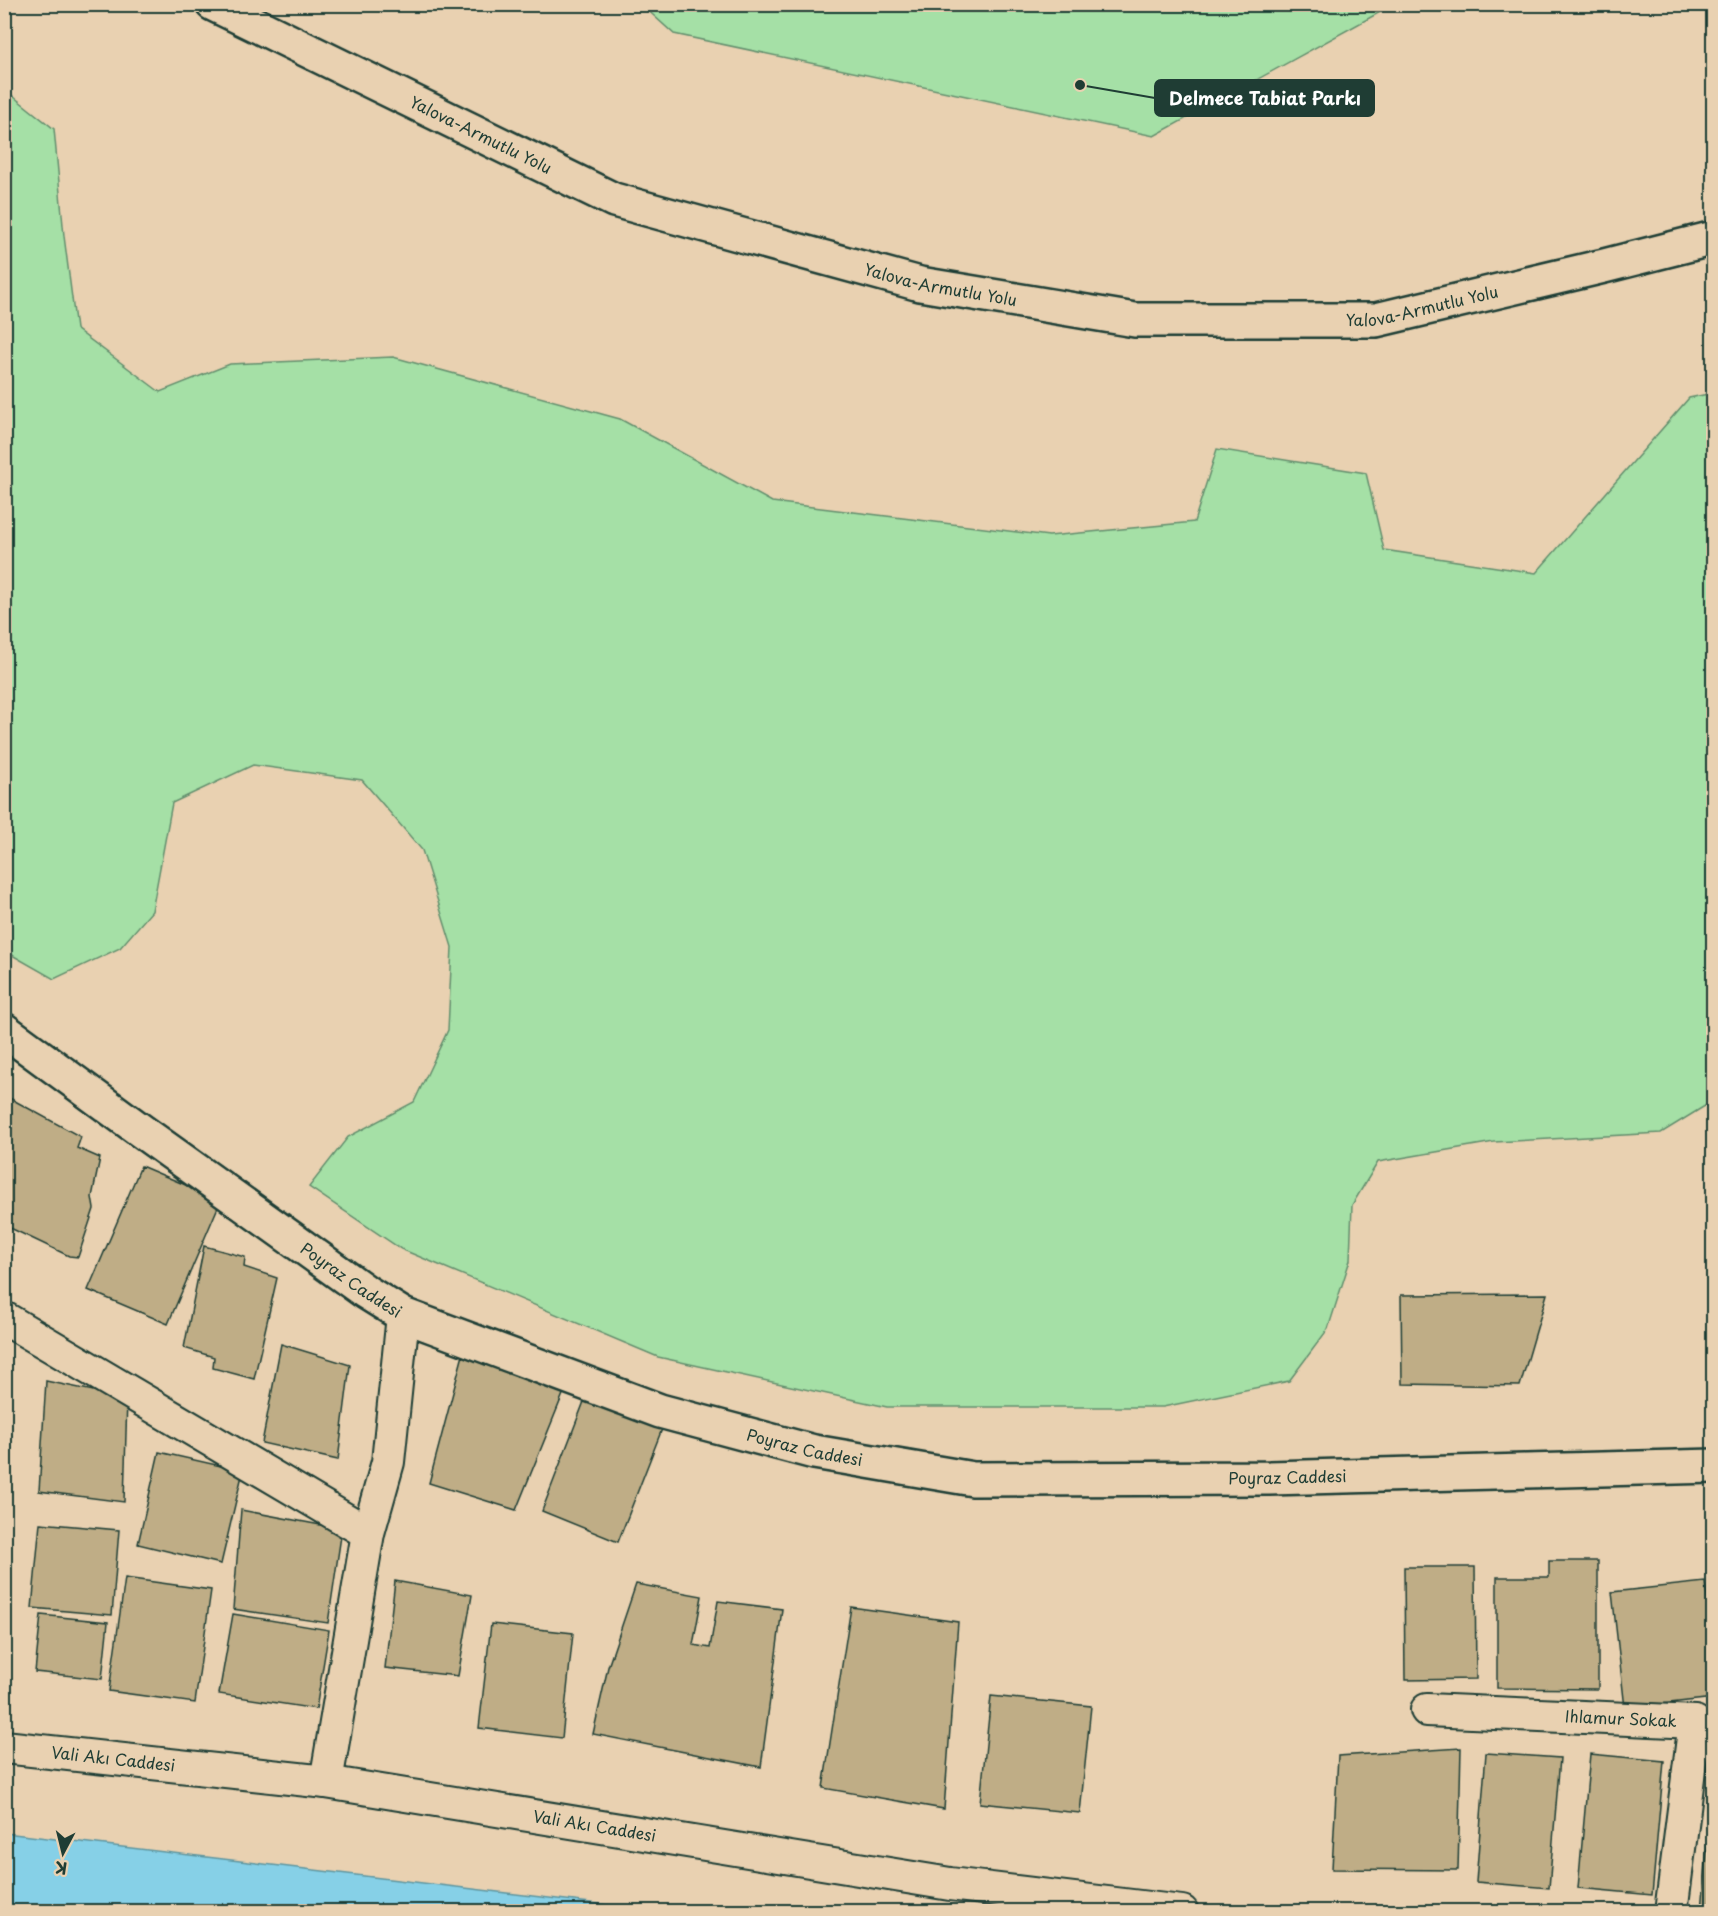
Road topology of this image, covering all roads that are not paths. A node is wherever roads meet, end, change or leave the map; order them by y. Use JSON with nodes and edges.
{"nodes":[{"id":1,"x":213,"y":4,"type":"edge"},
{"id":2,"x":1713,"y":238,"type":"edge"},
{"id":3,"x":4,"y":1030,"type":"edge"},
{"id":4,"x":403,"y":1315,"type":"junction"},
{"id":5,"x":4,"y":1318,"type":"edge"},
{"id":6,"x":1713,"y":1466,"type":"edge"},
{"id":7,"x":368,"y":1533,"type":"junction"},
{"id":8,"x":1428,"y":1710,"type":"dead end"},
{"id":9,"x":4,"y":1747,"type":"edge"},
{"id":10,"x":326,"y":1782,"type":"junction"},
{"id":11,"x":1182,"y":1911,"type":"edge"},
{"id":12,"x":1671,"y":1911,"type":"edge"}],
"edges":[{"from":1,"to":2,"type":"street","name":"Yalova-Armutlu Yolu"},
{"from":3,"to":4,"type":"street","name":"Poyraz Caddesi"},
{"from":4,"to":6,"type":"street","name":"Poyraz Caddesi"},
{"from":4,"to":7,"type":"street"},
{"from":5,"to":7,"type":"street"},
{"from":7,"to":10,"type":"street"},
{"from":8,"to":12,"type":"street","name":"Ihlamur Sokak"},
{"from":9,"to":10,"type":"street","name":"Vali Akı Caddesi"},
{"from":10,"to":11,"type":"street","name":"Vali Akı Caddesi"}]}
